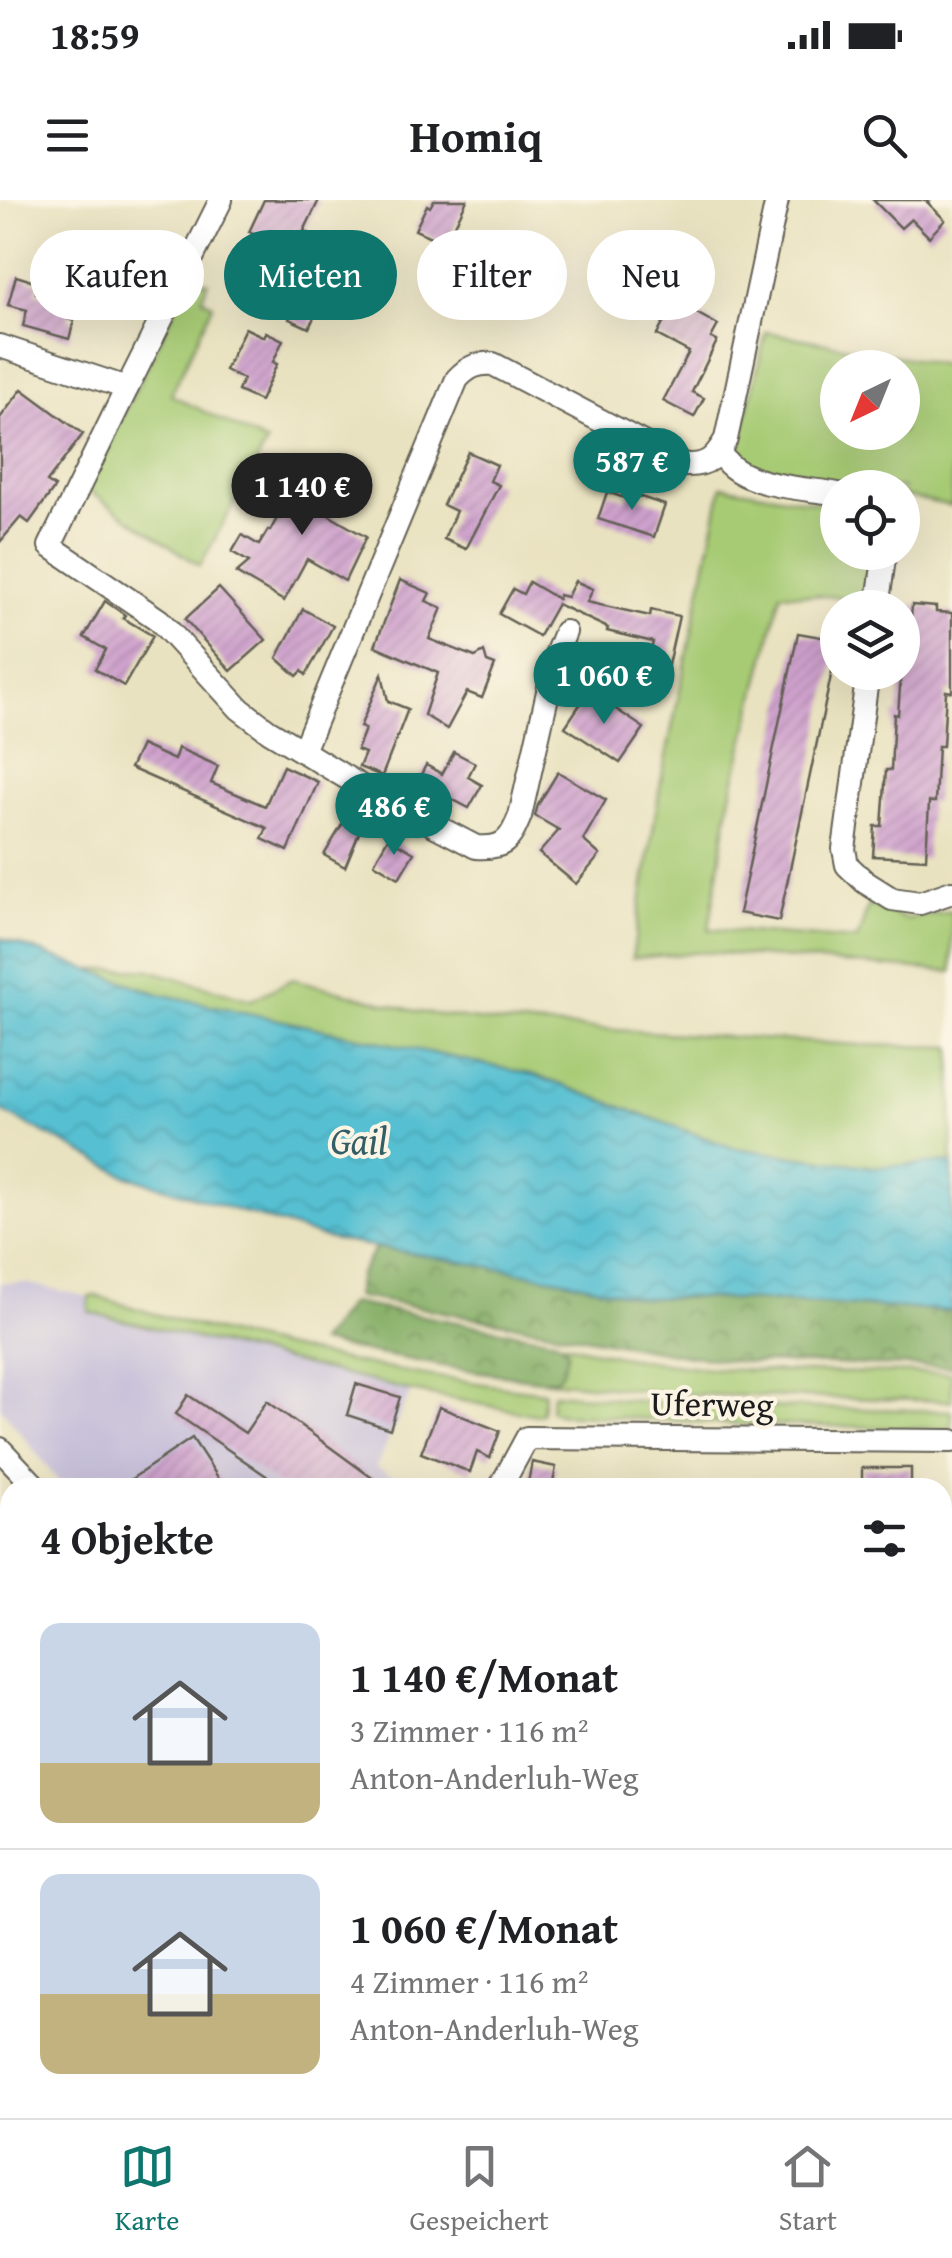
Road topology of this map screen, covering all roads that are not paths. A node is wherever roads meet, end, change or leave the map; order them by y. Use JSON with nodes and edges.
{"nodes":[{"id":1,"x":221,"y":200,"type":"edge"},
{"id":2,"x":777,"y":200,"type":"edge"},
{"id":3,"x":0,"y":346,"type":"edge"},
{"id":4,"x":127,"y":388,"type":"junction"},
{"id":5,"x":717,"y":454,"type":"junction"},
{"id":6,"x":820,"y":491,"type":"edge"},
{"id":7,"x":565,"y":632,"type":"dead end"},
{"id":8,"x":866,"y":690,"type":"edge"},
{"id":9,"x":302,"y":751,"type":"junction"},
{"id":10,"x":952,"y":892,"type":"edge"},
{"id":11,"x":952,"y":1441,"type":"edge"},
{"id":12,"x":0,"y":1449,"type":"edge"},
{"id":13,"x":27,"y":1478,"type":"edge"},
{"id":14,"x":505,"y":1478,"type":"edge"}],
"edges":[{"from":1,"to":4,"type":"street"},
{"from":2,"to":5,"type":"street"},
{"from":3,"to":4,"type":"street"},
{"from":4,"to":9,"type":"street"},
{"from":5,"to":6,"type":"street"},
{"from":5,"to":9,"type":"street"},
{"from":7,"to":9,"type":"street"},
{"from":8,"to":10,"type":"street"},
{"from":11,"to":14,"type":"street","name":"Uferweg"},
{"from":12,"to":13,"type":"street"}]}
